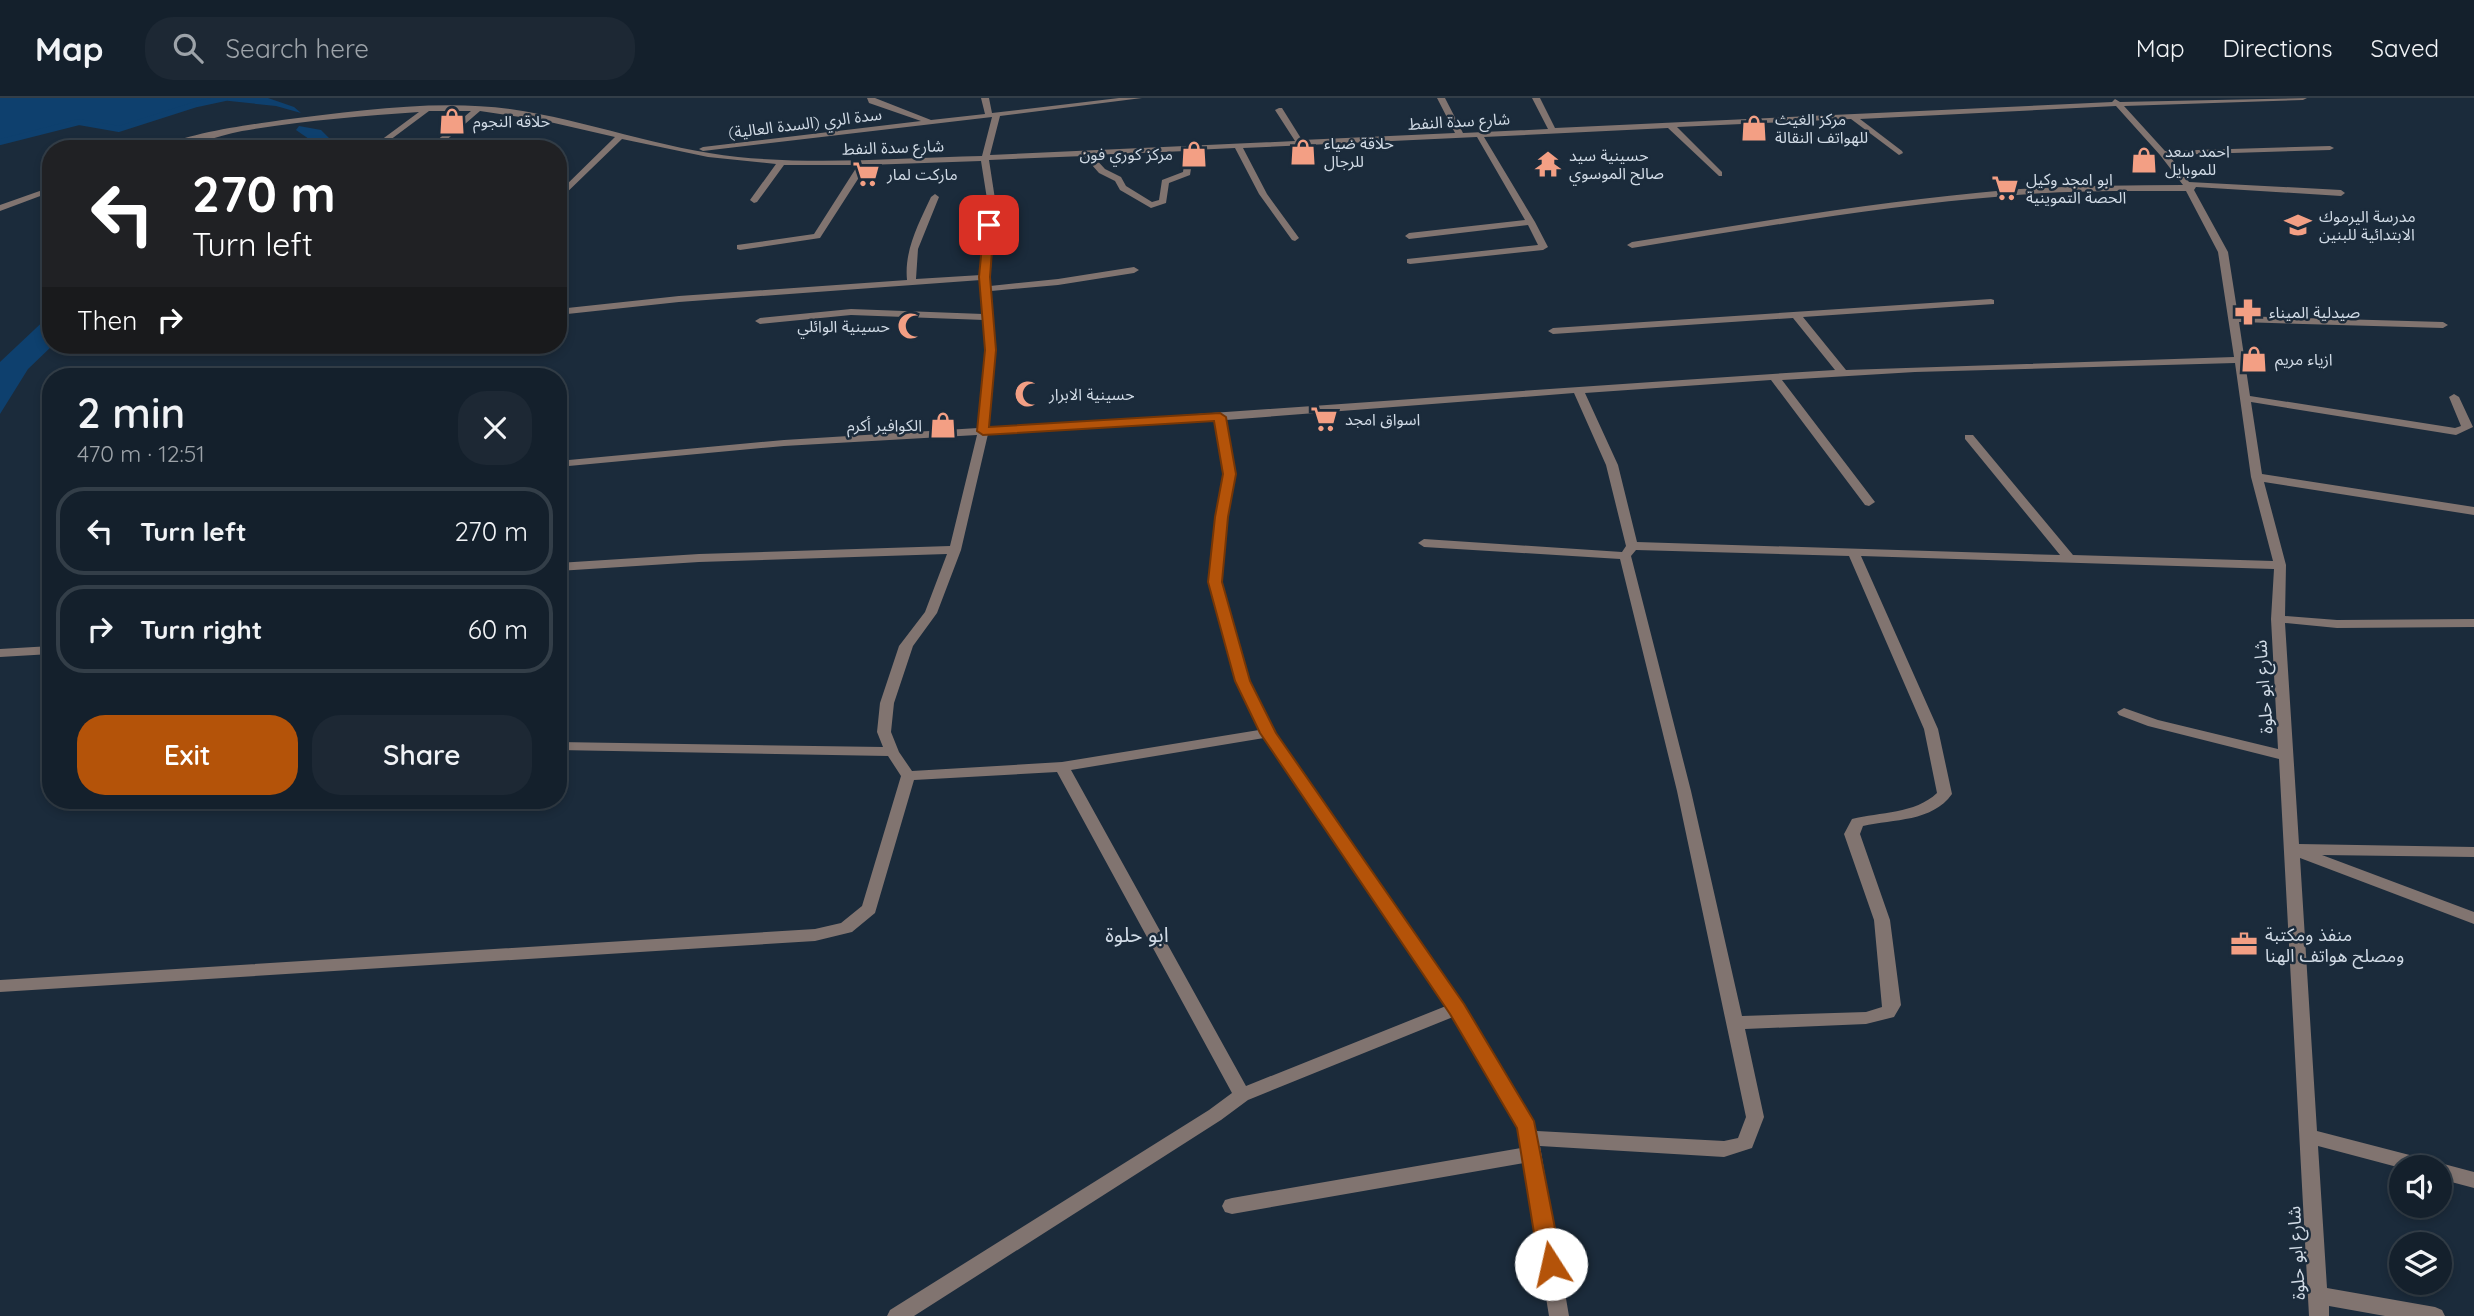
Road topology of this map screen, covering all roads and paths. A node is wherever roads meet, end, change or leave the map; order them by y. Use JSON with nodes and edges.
{"nodes":[{"id":1,"x":871,"y":98,"type":"edge"},
{"id":2,"x":985,"y":98,"type":"edge"},
{"id":3,"x":1138,"y":98,"type":"edge"},
{"id":4,"x":1441,"y":98,"type":"edge"},
{"id":5,"x":1536,"y":98,"type":"edge"},
{"id":6,"x":2286,"y":98,"type":"edge"},
{"id":7,"x":2303,"y":98,"type":"edge"},
{"id":8,"x":2114,"y":101,"type":"edge"},
{"id":9,"x":478,"y":109,"type":"junction"},
{"id":10,"x":426,"y":110,"type":"junction"},
{"id":11,"x":1279,"y":110,"type":"dead end"},
{"id":12,"x":993,"y":115,"type":"junction"},
{"id":13,"x":1852,"y":116,"type":"junction"},
{"id":14,"x":932,"y":122,"type":"junction"},
{"id":15,"x":1670,"y":125,"type":"junction"},
{"id":16,"x":1552,"y":130,"type":"junction"},
{"id":17,"x":1479,"y":134,"type":"junction"},
{"id":18,"x":1460,"y":135,"type":"junction"},
{"id":19,"x":619,"y":138,"type":"junction"},
{"id":20,"x":193,"y":140,"type":"edge"},
{"id":21,"x":385,"y":140,"type":"edge"},
{"id":22,"x":442,"y":140,"type":"edge"},
{"id":23,"x":1300,"y":143,"type":"junction"},
{"id":24,"x":1238,"y":146,"type":"junction"},
{"id":25,"x":1190,"y":148,"type":"junction"},
{"id":26,"x":2330,"y":148,"type":"dead end"},
{"id":27,"x":685,"y":151,"type":"junction"},
{"id":28,"x":1086,"y":153,"type":"junction"},
{"id":29,"x":1899,"y":153,"type":"dead end"},
{"id":30,"x":2165,"y":153,"type":"junction"},
{"id":31,"x":985,"y":158,"type":"junction"},
{"id":32,"x":865,"y":161,"type":"junction"},
{"id":33,"x":782,"y":162,"type":"junction"},
{"id":34,"x":1719,"y":174,"type":"dead end"},
{"id":35,"x":2190,"y":186,"type":"junction"},
{"id":36,"x":567,"y":189,"type":"edge"},
{"id":37,"x":42,"y":192,"type":"edge"},
{"id":38,"x":2341,"y":193,"type":"dead end"},
{"id":39,"x":935,"y":197,"type":"dead end"},
{"id":40,"x":754,"y":200,"type":"dead end"},
{"id":41,"x":0,"y":208,"type":"edge"},
{"id":42,"x":1531,"y":222,"type":"junction"},
{"id":43,"x":1409,"y":236,"type":"dead end"},
{"id":44,"x":1295,"y":238,"type":"dead end"},
{"id":45,"x":1632,"y":245,"type":"dead end"},
{"id":46,"x":740,"y":247,"type":"dead end"},
{"id":47,"x":1410,"y":261,"type":"dead end"},
{"id":48,"x":1133,"y":270,"type":"dead end"},
{"id":49,"x":985,"y":277,"type":"junction"},
{"id":50,"x":912,"y":281,"type":"junction"},
{"id":51,"x":985,"y":289,"type":"junction"},
{"id":52,"x":1991,"y":302,"type":"dead end"},
{"id":53,"x":567,"y":311,"type":"edge"},
{"id":54,"x":1796,"y":315,"type":"junction"},
{"id":55,"x":988,"y":317,"type":"junction"},
{"id":56,"x":2233,"y":319,"type":"junction"},
{"id":57,"x":760,"y":321,"type":"dead end"},
{"id":58,"x":2443,"y":325,"type":"dead end"},
{"id":59,"x":1553,"y":331,"type":"dead end"},
{"id":60,"x":2239,"y":360,"type":"junction"},
{"id":61,"x":1843,"y":373,"type":"junction"},
{"id":62,"x":1774,"y":377,"type":"junction"},
{"id":63,"x":1578,"y":390,"type":"junction"},
{"id":64,"x":2454,"y":397,"type":"dead end"},
{"id":65,"x":2245,"y":398,"type":"junction"},
{"id":66,"x":1220,"y":417,"type":"junction"},
{"id":67,"x":983,"y":431,"type":"junction"},
{"id":68,"x":1969,"y":437,"type":"dead end"},
{"id":69,"x":567,"y":463,"type":"edge"},
{"id":70,"x":2257,"y":477,"type":"junction"},
{"id":71,"x":1869,"y":502,"type":"dead end"},
{"id":72,"x":2474,"y":511,"type":"edge"},
{"id":73,"x":1424,"y":543,"type":"dead end"},
{"id":74,"x":955,"y":550,"type":"junction"},
{"id":75,"x":1629,"y":551,"type":"junction"},
{"id":76,"x":1853,"y":552,"type":"junction"},
{"id":77,"x":2070,"y":559,"type":"junction"},
{"id":78,"x":2280,"y":565,"type":"junction"},
{"id":79,"x":567,"y":567,"type":"edge"},
{"id":80,"x":2278,"y":619,"type":"junction"},
{"id":81,"x":2474,"y":623,"type":"edge"},
{"id":82,"x":42,"y":651,"type":"edge"},
{"id":83,"x":0,"y":653,"type":"edge"},
{"id":84,"x":2124,"y":712,"type":"dead end"},
{"id":85,"x":1268,"y":733,"type":"junction"},
{"id":86,"x":567,"y":746,"type":"edge"},
{"id":87,"x":892,"y":752,"type":"junction"},
{"id":88,"x":2287,"y":756,"type":"junction"},
{"id":89,"x":1062,"y":767,"type":"junction"},
{"id":90,"x":908,"y":776,"type":"junction"},
{"id":91,"x":2292,"y":849,"type":"junction"},
{"id":92,"x":2474,"y":852,"type":"edge"},
{"id":93,"x":2474,"y":918,"type":"edge"},
{"id":94,"x":0,"y":986,"type":"edge"},
{"id":95,"x":1457,"y":1009,"type":"junction"},
{"id":96,"x":1735,"y":1023,"type":"junction"},
{"id":97,"x":1242,"y":1095,"type":"junction"},
{"id":98,"x":2309,"y":1136,"type":"junction"},
{"id":99,"x":1530,"y":1146,"type":"junction"},
{"id":100,"x":2389,"y":1157,"type":"edge"},
{"id":101,"x":2452,"y":1174,"type":"edge"},
{"id":102,"x":2474,"y":1180,"type":"edge"},
{"id":103,"x":1232,"y":1206,"type":"dead end"},
{"id":104,"x":2318,"y":1295,"type":"junction"},
{"id":105,"x":897,"y":1316,"type":"edge"},
{"id":106,"x":1559,"y":1316,"type":"edge"},
{"id":107,"x":2319,"y":1316,"type":"edge"},
{"id":108,"x":2435,"y":1316,"type":"edge"}],
"edges":[{"from":1,"to":14,"type":"street"},
{"from":2,"to":12,"type":"street"},
{"from":3,"to":12,"type":"street","name":"سدة الري (السدة العالية)"},
{"from":4,"to":18,"type":"street"},
{"from":5,"to":16,"type":"street"},
{"from":6,"to":7,"type":"street","name":"شارع سدة النفط"},
{"from":6,"to":8,"type":"street","name":"شارع سدة النفط"},
{"from":8,"to":13,"type":"street","name":"شارع سدة النفط"},
{"from":8,"to":30,"type":"street","name":"شارع ابو حلوة"},
{"from":9,"to":10,"type":"street","name":"شارع سدة النفط"},
{"from":9,"to":19,"type":"street","name":"شارع سدة النفط"},
{"from":9,"to":22,"type":"street"},
{"from":10,"to":20,"type":"street","name":"شارع سدة النفط"},
{"from":10,"to":21,"type":"street"},
{"from":11,"to":23,"type":"street"},
{"from":12,"to":14,"type":"street","name":"سدة الري (السدة العالية)"},
{"from":12,"to":31,"type":"street"},
{"from":13,"to":15,"type":"street","name":"شارع سدة النفط"},
{"from":13,"to":29,"type":"street"},
{"from":14,"to":27,"type":"street","name":"سدة الري (السدة العالية)"},
{"from":15,"to":16,"type":"street","name":"شارع سدة النفط"},
{"from":15,"to":34,"type":"street"},
{"from":16,"to":17,"type":"street","name":"شارع سدة النفط"},
{"from":17,"to":18,"type":"street","name":"شارع سدة النفط"},
{"from":17,"to":42,"type":"street"},
{"from":18,"to":23,"type":"street","name":"شارع سدة النفط"},
{"from":19,"to":27,"type":"street","name":"شارع سدة النفط"},
{"from":19,"to":36,"type":"street"},
{"from":23,"to":24,"type":"street","name":"شارع سدة النفط"},
{"from":24,"to":25,"type":"street","name":"شارع سدة النفط"},
{"from":24,"to":44,"type":"street"},
{"from":25,"to":28,"type":"street","name":"شارع سدة النفط"},
{"from":25,"to":28,"type":"street"},
{"from":26,"to":30,"type":"street"},
{"from":27,"to":33,"type":"street","name":"شارع سدة النفط"},
{"from":28,"to":31,"type":"street","name":"شارع سدة النفط"},
{"from":30,"to":35,"type":"street","name":"شارع ابو حلوة"},
{"from":31,"to":32,"type":"street","name":"شارع سدة النفط"},
{"from":31,"to":49,"type":"street"},
{"from":32,"to":33,"type":"street","name":"شارع سدة النفط"},
{"from":32,"to":46,"type":"street"},
{"from":33,"to":40,"type":"street"},
{"from":35,"to":38,"type":"street"},
{"from":35,"to":45,"type":"street"},
{"from":35,"to":56,"type":"street","name":"شارع ابو حلوة"},
{"from":37,"to":41,"type":"street"},
{"from":39,"to":50,"type":"street"},
{"from":42,"to":43,"type":"street"},
{"from":42,"to":47,"type":"street"},
{"from":48,"to":51,"type":"street"},
{"from":49,"to":50,"type":"street"},
{"from":49,"to":51,"type":"street"},
{"from":50,"to":53,"type":"street"},
{"from":51,"to":55,"type":"street"},
{"from":52,"to":54,"type":"street"},
{"from":54,"to":59,"type":"street"},
{"from":54,"to":61,"type":"street"},
{"from":55,"to":57,"type":"street"},
{"from":55,"to":67,"type":"street"},
{"from":56,"to":58,"type":"street"},
{"from":56,"to":60,"type":"street","name":"شارع ابو حلوة"},
{"from":60,"to":61,"type":"street"},
{"from":60,"to":65,"type":"street","name":"شارع ابو حلوة"},
{"from":61,"to":62,"type":"street"},
{"from":62,"to":63,"type":"street"},
{"from":62,"to":71,"type":"street"},
{"from":63,"to":66,"type":"street"},
{"from":63,"to":75,"type":"street"},
{"from":64,"to":65,"type":"street"},
{"from":65,"to":70,"type":"street","name":"شارع ابو حلوة"},
{"from":66,"to":67,"type":"street"},
{"from":66,"to":85,"type":"street"},
{"from":67,"to":69,"type":"street"},
{"from":67,"to":74,"type":"street"},
{"from":68,"to":77,"type":"street"},
{"from":70,"to":72,"type":"street"},
{"from":70,"to":78,"type":"street","name":"شارع ابو حلوة"},
{"from":73,"to":75,"type":"street"},
{"from":74,"to":79,"type":"street"},
{"from":74,"to":87,"type":"street"},
{"from":75,"to":76,"type":"street"},
{"from":75,"to":96,"type":"street"},
{"from":76,"to":77,"type":"street"},
{"from":76,"to":96,"type":"street"},
{"from":77,"to":78,"type":"street"},
{"from":78,"to":80,"type":"street","name":"شارع ابو حلوة"},
{"from":80,"to":81,"type":"street"},
{"from":80,"to":88,"type":"street","name":"شارع ابو حلوة"},
{"from":82,"to":83,"type":"street"},
{"from":84,"to":88,"type":"street"},
{"from":85,"to":89,"type":"street"},
{"from":85,"to":95,"type":"street"},
{"from":86,"to":87,"type":"street"},
{"from":87,"to":90,"type":"street"},
{"from":88,"to":91,"type":"street","name":"شارع ابو حلوة"},
{"from":89,"to":90,"type":"street"},
{"from":89,"to":97,"type":"street"},
{"from":90,"to":94,"type":"street"},
{"from":91,"to":92,"type":"street"},
{"from":91,"to":93,"type":"street"},
{"from":91,"to":98,"type":"street","name":"شارع ابو حلوة"},
{"from":95,"to":97,"type":"street"},
{"from":95,"to":99,"type":"street"},
{"from":96,"to":99,"type":"street"},
{"from":97,"to":105,"type":"street"},
{"from":98,"to":100,"type":"street"},
{"from":98,"to":104,"type":"street","name":"شارع ابو حلوة"},
{"from":99,"to":103,"type":"street"},
{"from":99,"to":106,"type":"street"},
{"from":101,"to":102,"type":"street"},
{"from":104,"to":107,"type":"street","name":"شارع ابو حلوة"},
{"from":104,"to":108,"type":"street"}]}
